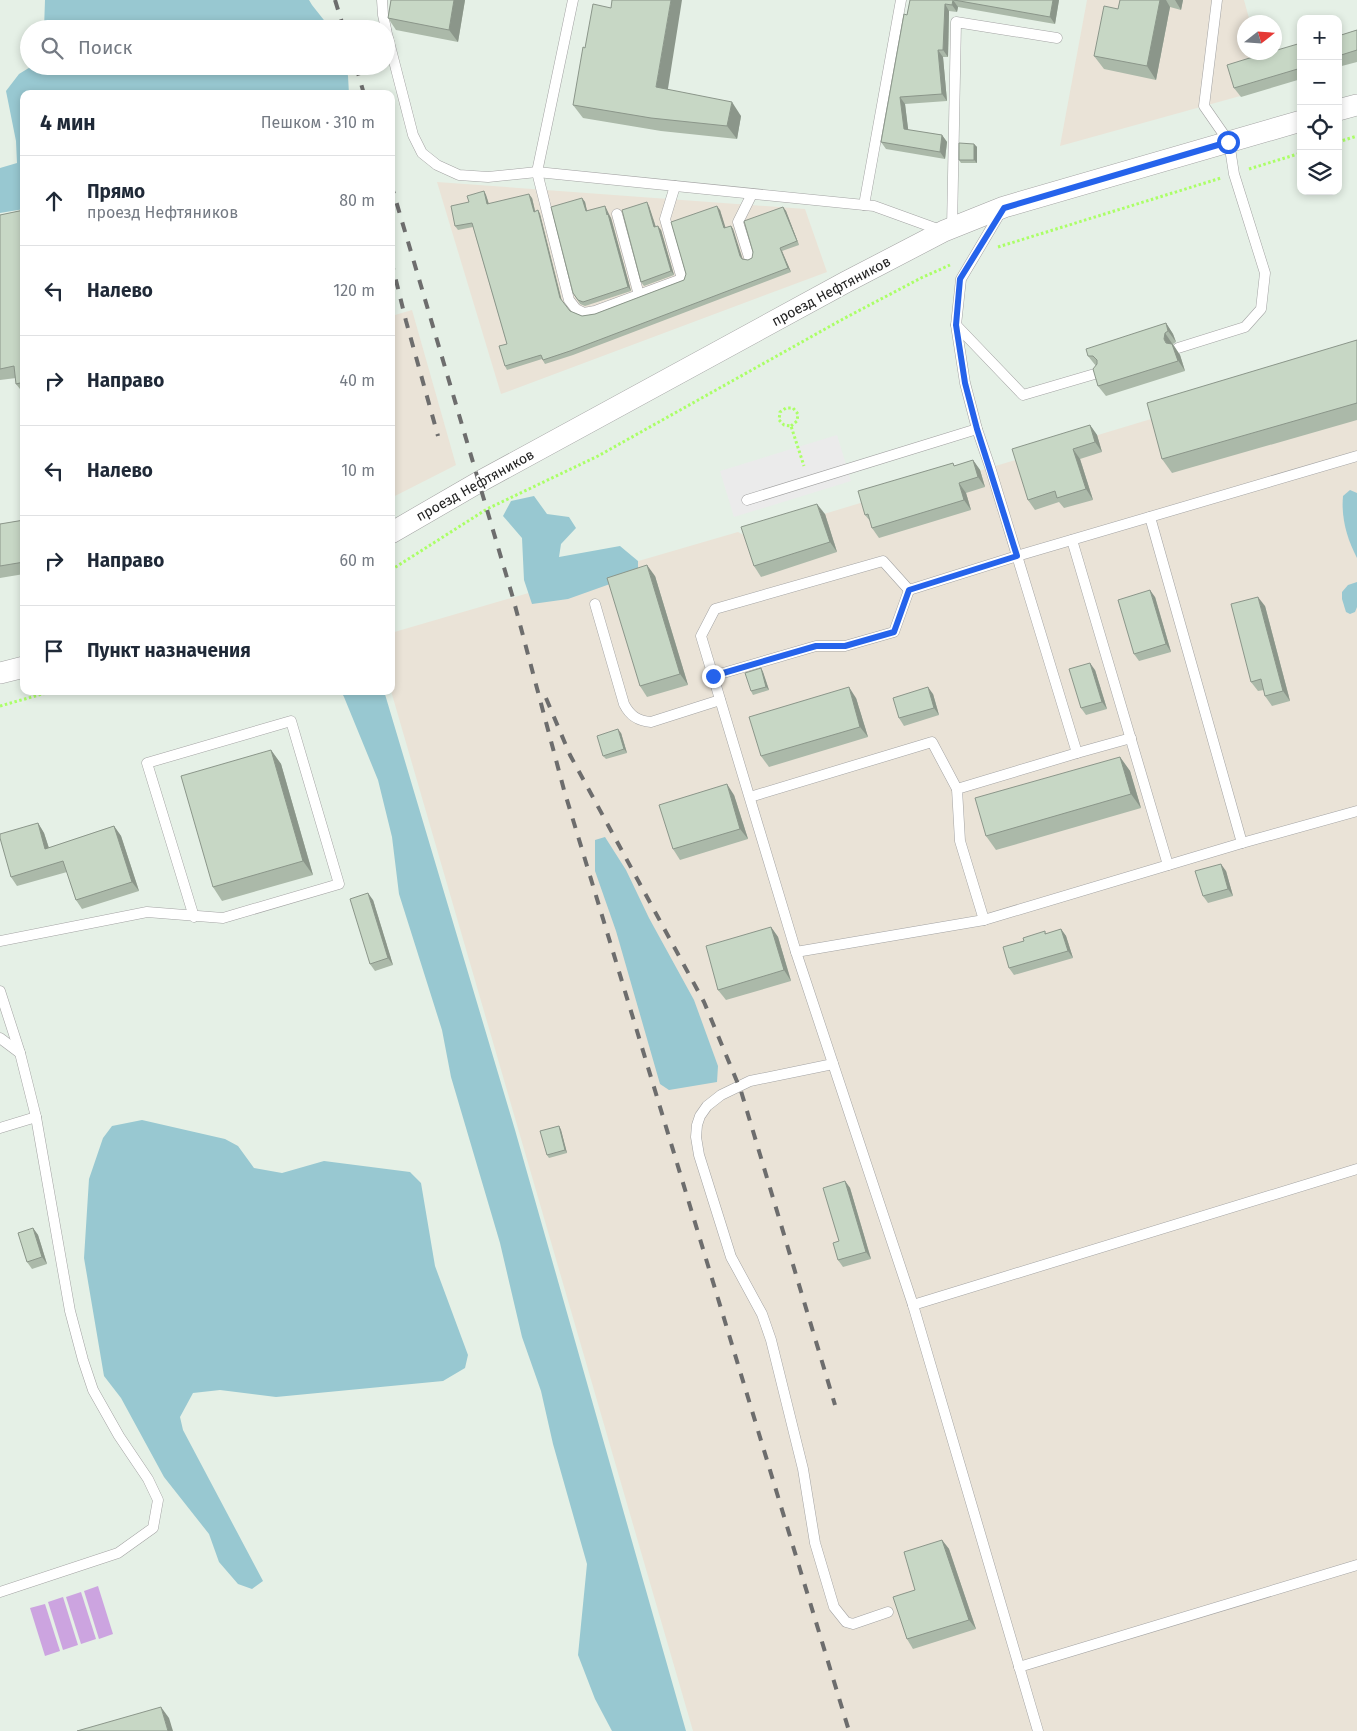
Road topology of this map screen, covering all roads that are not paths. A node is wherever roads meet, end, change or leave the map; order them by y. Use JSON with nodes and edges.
{"nodes":[{"id":1,"x":382,"y":0,"type":"edge"},
{"id":2,"x":573,"y":0,"type":"edge"},
{"id":3,"x":901,"y":0,"type":"edge"},
{"id":4,"x":1217,"y":0,"type":"edge"},
{"id":5,"x":384,"y":20,"type":"edge"},
{"id":6,"x":1057,"y":38,"type":"dead end"},
{"id":7,"x":395,"y":64,"type":"edge"},
{"id":8,"x":1357,"y":105,"type":"edge"},
{"id":9,"x":1342,"y":109,"type":"edge"},
{"id":10,"x":1297,"y":122,"type":"edge"},
{"id":11,"x":1228,"y":142,"type":"junction"},
{"id":12,"x":537,"y":172,"type":"junction"},
{"id":13,"x":675,"y":186,"type":"junction"},
{"id":14,"x":752,"y":194,"type":"junction"},
{"id":15,"x":864,"y":205,"type":"junction"},
{"id":16,"x":1004,"y":208,"type":"junction"},
{"id":17,"x":616,"y":214,"type":"dead end"},
{"id":18,"x":948,"y":230,"type":"junction"},
{"id":19,"x":749,"y":257,"type":"edge"},
{"id":20,"x":639,"y":295,"type":"junction"},
{"id":21,"x":956,"y":325,"type":"junction"},
{"id":22,"x":1178,"y":348,"type":"dead end"},
{"id":23,"x":1098,"y":373,"type":"edge"},
{"id":24,"x":977,"y":429,"type":"junction"},
{"id":25,"x":1357,"y":456,"type":"edge"},
{"id":26,"x":747,"y":500,"type":"dead end"},
{"id":27,"x":1150,"y":517,"type":"junction"},
{"id":28,"x":395,"y":531,"type":"edge"},
{"id":29,"x":1072,"y":540,"type":"junction"},
{"id":30,"x":1017,"y":556,"type":"junction"},
{"id":31,"x":909,"y":590,"type":"junction"},
{"id":32,"x":595,"y":604,"type":"dead end"},
{"id":33,"x":20,"y":668,"type":"edge"},
{"id":34,"x":0,"y":673,"type":"edge"},
{"id":35,"x":713,"y":676,"type":"junction"},
{"id":36,"x":720,"y":700,"type":"junction"},
{"id":37,"x":1130,"y":738,"type":"junction"},
{"id":38,"x":1077,"y":753,"type":"junction"},
{"id":39,"x":957,"y":789,"type":"junction"},
{"id":40,"x":750,"y":797,"type":"junction"},
{"id":41,"x":1357,"y":811,"type":"edge"},
{"id":42,"x":1242,"y":843,"type":"junction"},
{"id":43,"x":1168,"y":865,"type":"junction"},
{"id":44,"x":194,"y":917,"type":"junction"},
{"id":45,"x":984,"y":920,"type":"junction"},
{"id":46,"x":0,"y":941,"type":"edge"},
{"id":47,"x":796,"y":952,"type":"junction"},
{"id":48,"x":0,"y":991,"type":"edge"},
{"id":49,"x":0,"y":1038,"type":"edge"},
{"id":50,"x":20,"y":1053,"type":"junction"},
{"id":51,"x":833,"y":1064,"type":"junction"},
{"id":52,"x":36,"y":1117,"type":"junction"},
{"id":53,"x":0,"y":1128,"type":"edge"},
{"id":54,"x":1357,"y":1169,"type":"edge"},
{"id":55,"x":913,"y":1305,"type":"junction"},
{"id":56,"x":1357,"y":1565,"type":"edge"},
{"id":57,"x":0,"y":1592,"type":"edge"},
{"id":58,"x":888,"y":1612,"type":"dead end"},
{"id":59,"x":1019,"y":1667,"type":"junction"},
{"id":60,"x":1038,"y":1731,"type":"edge"}],
"edges":[{"from":1,"to":5,"type":"lane"},
{"from":2,"to":12,"type":"lane"},
{"from":3,"to":15,"type":"lane"},
{"from":4,"to":11,"type":"lane"},
{"from":6,"to":18,"type":"lane"},
{"from":7,"to":12,"type":"lane"},
{"from":8,"to":9,"type":"street"},
{"from":10,"to":11,"type":"street","name":"проезд Нефтяников"},
{"from":11,"to":16,"type":"street","name":"проезд Нефтяников"},
{"from":11,"to":22,"type":"lane"},
{"from":12,"to":13,"type":"lane"},
{"from":12,"to":20,"type":"lane"},
{"from":13,"to":14,"type":"lane"},
{"from":13,"to":20,"type":"lane"},
{"from":14,"to":15,"type":"lane"},
{"from":14,"to":19,"type":"lane"},
{"from":15,"to":18,"type":"lane"},
{"from":16,"to":18,"type":"street","name":"проезд Нефтяников"},
{"from":16,"to":21,"type":"lane"},
{"from":17,"to":20,"type":"lane"},
{"from":18,"to":28,"type":"street","name":"проезд Нефтяников"},
{"from":21,"to":23,"type":"lane"},
{"from":21,"to":24,"type":"lane"},
{"from":24,"to":26,"type":"lane"},
{"from":24,"to":30,"type":"lane"},
{"from":25,"to":27,"type":"lane"},
{"from":27,"to":29,"type":"lane"},
{"from":27,"to":42,"type":"lane"},
{"from":29,"to":30,"type":"lane"},
{"from":29,"to":37,"type":"lane"},
{"from":30,"to":31,"type":"lane"},
{"from":30,"to":38,"type":"lane"},
{"from":31,"to":35,"type":"lane"},
{"from":31,"to":35,"type":"lane"},
{"from":32,"to":36,"type":"lane"},
{"from":33,"to":34,"type":"street"},
{"from":35,"to":36,"type":"lane"},
{"from":36,"to":40,"type":"lane"},
{"from":37,"to":38,"type":"lane"},
{"from":37,"to":43,"type":"lane"},
{"from":38,"to":39,"type":"lane"},
{"from":39,"to":40,"type":"lane"},
{"from":39,"to":45,"type":"lane"},
{"from":40,"to":47,"type":"lane"},
{"from":41,"to":42,"type":"lane"},
{"from":42,"to":43,"type":"lane"},
{"from":43,"to":45,"type":"lane"},
{"from":44,"to":44,"type":"lane"},
{"from":44,"to":46,"type":"lane"},
{"from":45,"to":47,"type":"lane"},
{"from":47,"to":51,"type":"lane"},
{"from":48,"to":50,"type":"lane"},
{"from":49,"to":50,"type":"lane"},
{"from":50,"to":52,"type":"lane"},
{"from":51,"to":55,"type":"lane"},
{"from":51,"to":58,"type":"lane"},
{"from":52,"to":53,"type":"lane"},
{"from":52,"to":57,"type":"lane"},
{"from":54,"to":55,"type":"lane"},
{"from":55,"to":59,"type":"lane"},
{"from":56,"to":59,"type":"lane"},
{"from":59,"to":60,"type":"lane"}]}
